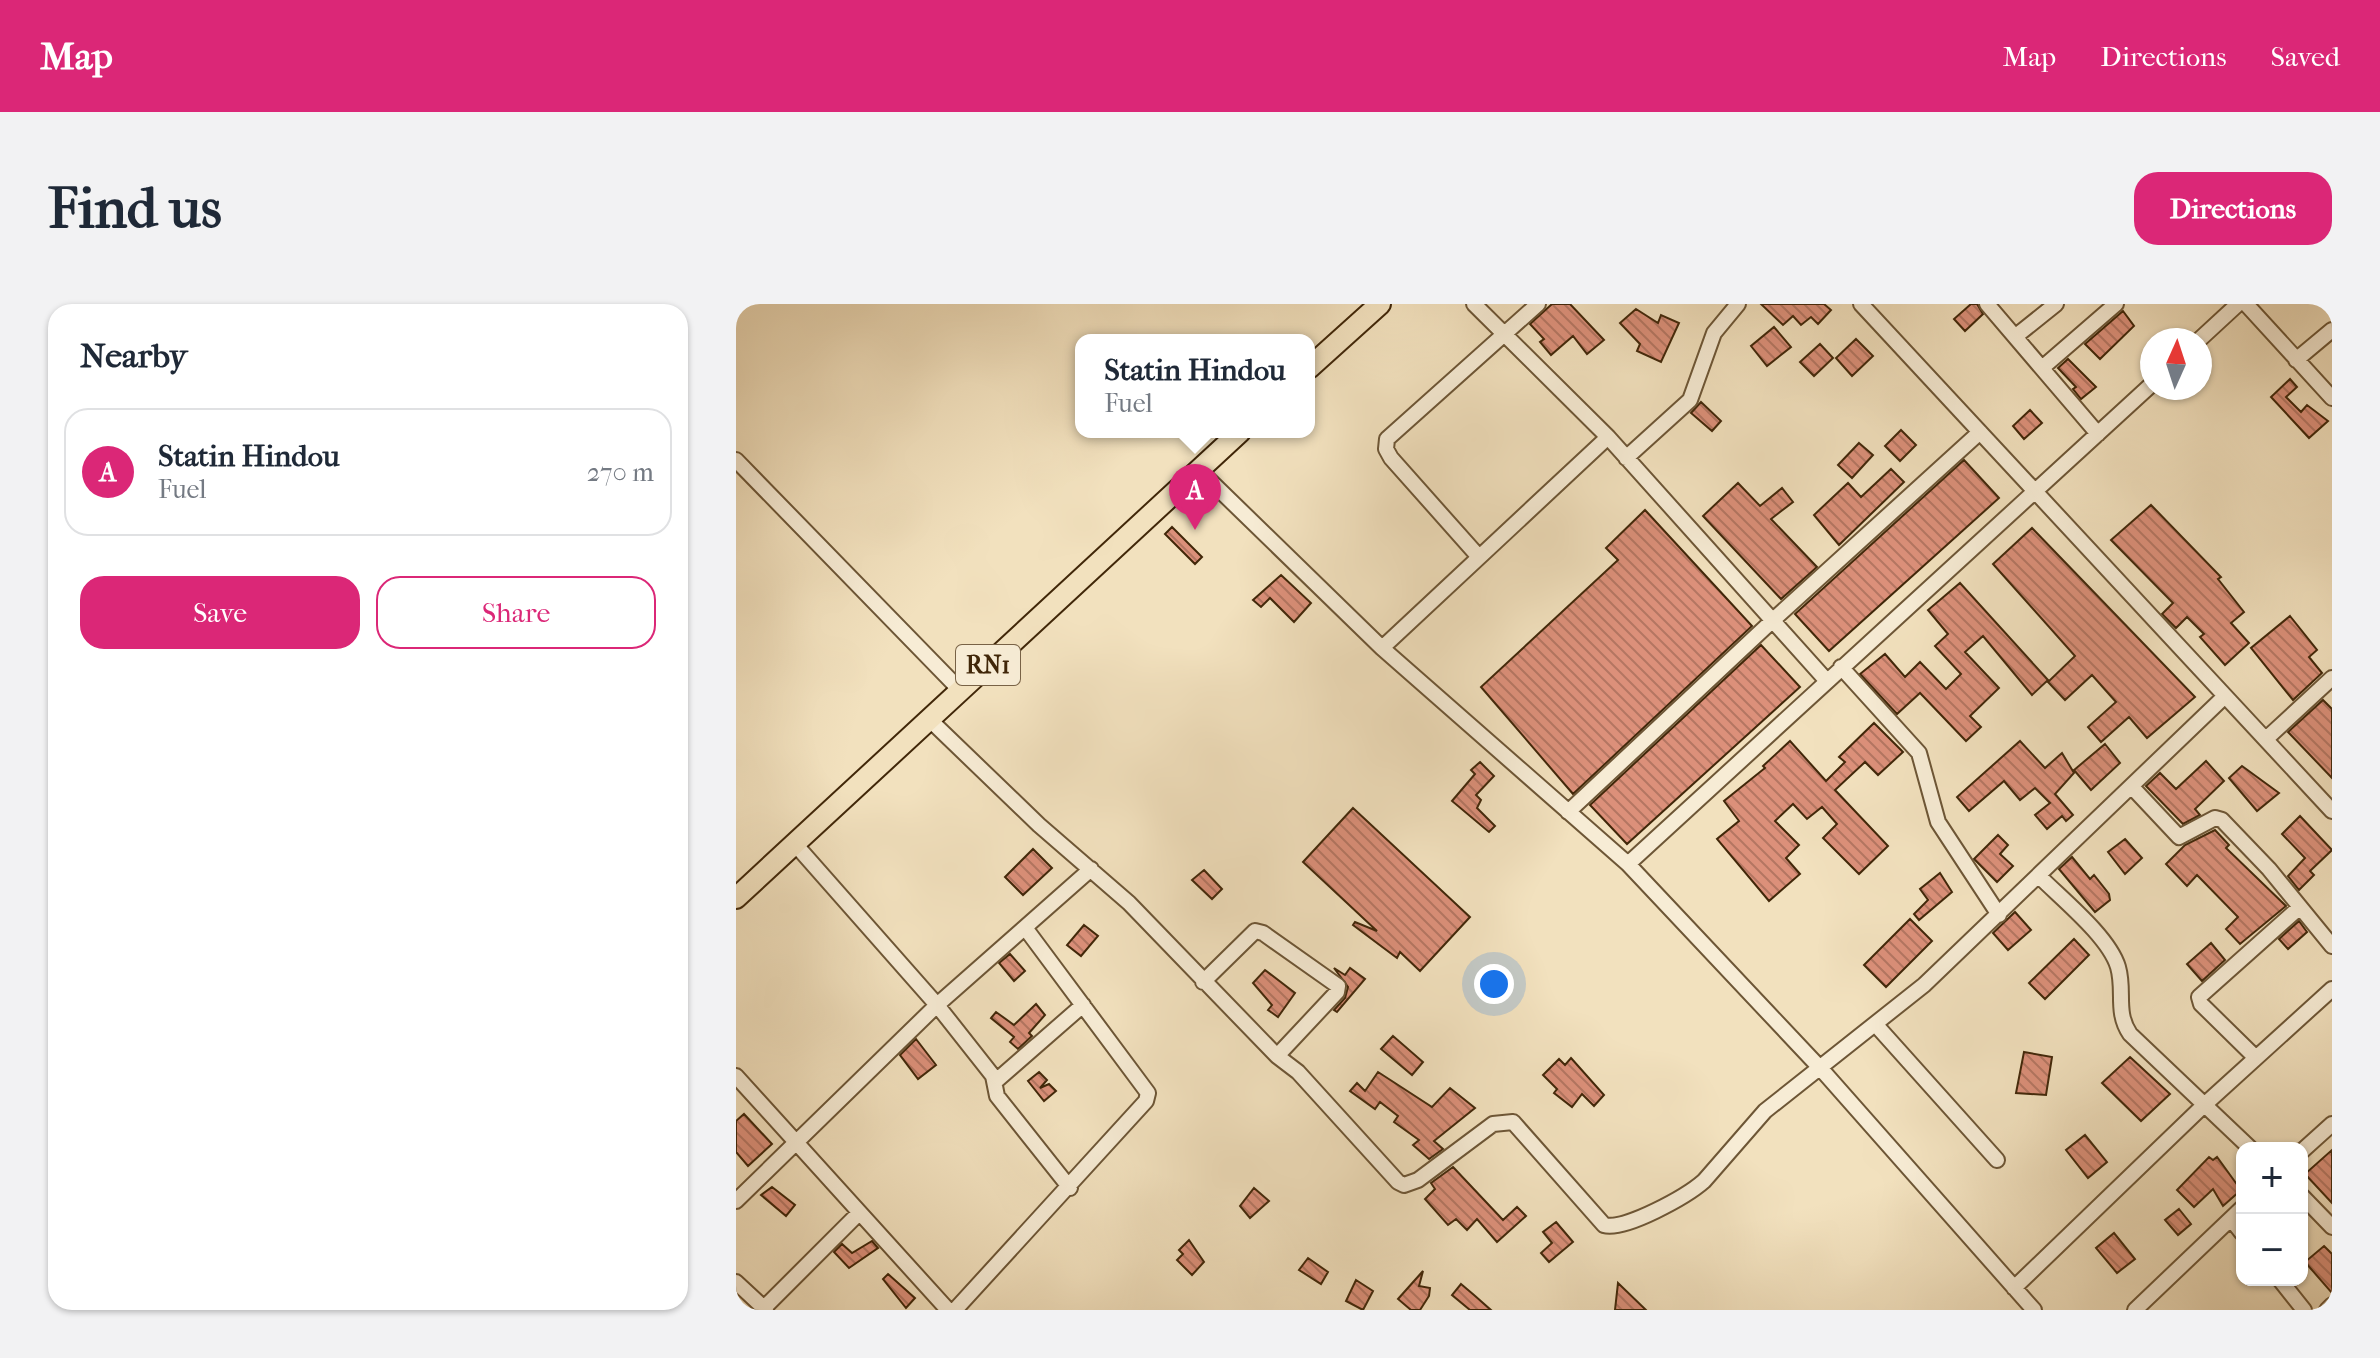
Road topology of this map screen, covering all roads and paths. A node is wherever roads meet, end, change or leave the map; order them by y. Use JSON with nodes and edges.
{"nodes":[{"id":1,"x":1380,"y":304,"type":"edge"},
{"id":2,"x":1474,"y":304,"type":"edge"},
{"id":3,"x":1538,"y":304,"type":"edge"},
{"id":4,"x":1738,"y":304,"type":"edge"},
{"id":5,"x":1861,"y":304,"type":"edge"},
{"id":6,"x":1987,"y":304,"type":"edge"},
{"id":7,"x":2056,"y":304,"type":"edge"},
{"id":8,"x":2116,"y":304,"type":"edge"},
{"id":9,"x":2246,"y":304,"type":"edge"},
{"id":10,"x":2231,"y":306,"type":"edge"},
{"id":11,"x":2210,"y":328,"type":"edge"},
{"id":12,"x":2332,"y":330,"type":"edge"},
{"id":13,"x":1503,"y":334,"type":"junction"},
{"id":14,"x":2016,"y":336,"type":"junction"},
{"id":15,"x":2296,"y":360,"type":"junction"},
{"id":16,"x":1315,"y":363,"type":"edge"},
{"id":17,"x":2042,"y":368,"type":"junction"},
{"id":18,"x":2140,"y":395,"type":"edge"},
{"id":19,"x":2332,"y":398,"type":"edge"},
{"id":20,"x":1980,"y":432,"type":"junction"},
{"id":21,"x":2098,"y":434,"type":"junction"},
{"id":22,"x":1608,"y":437,"type":"junction"},
{"id":23,"x":1234,"y":438,"type":"edge"},
{"id":24,"x":1626,"y":458,"type":"junction"},
{"id":25,"x":736,"y":460,"type":"edge"},
{"id":26,"x":1200,"y":471,"type":"junction"},
{"id":27,"x":2037,"y":493,"type":"junction"},
{"id":28,"x":1479,"y":557,"type":"junction"},
{"id":29,"x":1772,"y":621,"type":"junction"},
{"id":30,"x":1382,"y":648,"type":"junction"},
{"id":31,"x":1841,"y":667,"type":"junction"},
{"id":32,"x":1826,"y":680,"type":"junction"},
{"id":33,"x":2330,"y":684,"type":"edge"},
{"id":34,"x":961,"y":691,"type":"junction"},
{"id":35,"x":2225,"y":696,"type":"junction"},
{"id":36,"x":929,"y":719,"type":"junction"},
{"id":37,"x":2266,"y":739,"type":"junction"},
{"id":38,"x":2132,"y":787,"type":"junction"},
{"id":39,"x":2332,"y":811,"type":"edge"},
{"id":40,"x":1568,"y":812,"type":"junction"},
{"id":41,"x":795,"y":844,"type":"junction"},
{"id":42,"x":1628,"y":864,"type":"junction"},
{"id":43,"x":1091,"y":869,"type":"junction"},
{"id":44,"x":2040,"y":877,"type":"junction"},
{"id":45,"x":736,"y":898,"type":"edge"},
{"id":46,"x":2300,"y":907,"type":"junction"},
{"id":47,"x":1999,"y":915,"type":"junction"},
{"id":48,"x":1026,"y":929,"type":"junction"},
{"id":49,"x":2332,"y":946,"type":"edge"},
{"id":50,"x":1203,"y":982,"type":"junction"},
{"id":51,"x":2332,"y":989,"type":"edge"},
{"id":52,"x":937,"y":1005,"type":"junction"},
{"id":53,"x":1083,"y":1005,"type":"junction"},
{"id":54,"x":1876,"y":1025,"type":"junction"},
{"id":55,"x":1277,"y":1056,"type":"junction"},
{"id":56,"x":2256,"y":1058,"type":"junction"},
{"id":57,"x":1822,"y":1070,"type":"junction"},
{"id":58,"x":736,"y":1076,"type":"edge"},
{"id":59,"x":996,"y":1081,"type":"junction"},
{"id":60,"x":2202,"y":1107,"type":"junction"},
{"id":61,"x":2332,"y":1124,"type":"edge"},
{"id":62,"x":2243,"y":1142,"type":"edge"},
{"id":63,"x":795,"y":1144,"type":"junction"},
{"id":64,"x":2308,"y":1146,"type":"edge"},
{"id":65,"x":1997,"y":1160,"type":"dead end"},
{"id":66,"x":1070,"y":1188,"type":"junction"},
{"id":67,"x":736,"y":1201,"type":"edge"},
{"id":68,"x":2308,"y":1202,"type":"edge"},
{"id":69,"x":859,"y":1213,"type":"junction"},
{"id":70,"x":2236,"y":1214,"type":"edge"},
{"id":71,"x":2231,"y":1219,"type":"junction"},
{"id":72,"x":2236,"y":1225,"type":"edge"},
{"id":73,"x":2332,"y":1227,"type":"edge"},
{"id":74,"x":736,"y":1282,"type":"edge"},
{"id":75,"x":2285,"y":1286,"type":"edge"},
{"id":76,"x":2014,"y":1288,"type":"junction"},
{"id":77,"x":2332,"y":1305,"type":"edge"},
{"id":78,"x":2140,"y":1308,"type":"edge"},
{"id":79,"x":765,"y":1309,"type":"edge"},
{"id":80,"x":948,"y":1310,"type":"edge"},
{"id":81,"x":955,"y":1310,"type":"edge"},
{"id":82,"x":2034,"y":1310,"type":"edge"},
{"id":83,"x":2304,"y":1310,"type":"edge"},
{"id":84,"x":2327,"y":1310,"type":"edge"}],
"edges":[{"from":1,"to":16,"type":"highway"},
{"from":2,"to":13,"type":"street"},
{"from":3,"to":13,"type":"street"},
{"from":4,"to":24,"type":"street"},
{"from":5,"to":20,"type":"street"},
{"from":6,"to":14,"type":"street"},
{"from":7,"to":14,"type":"street"},
{"from":8,"to":17,"type":"street"},
{"from":9,"to":15,"type":"street"},
{"from":10,"to":11,"type":"street"},
{"from":12,"to":15,"type":"street"},
{"from":13,"to":22,"type":"street"},
{"from":13,"to":28,"type":"street"},
{"from":14,"to":17,"type":"street"},
{"from":15,"to":19,"type":"street"},
{"from":17,"to":21,"type":"street"},
{"from":18,"to":21,"type":"street"},
{"from":20,"to":27,"type":"street"},
{"from":20,"to":29,"type":"street"},
{"from":21,"to":27,"type":"street"},
{"from":22,"to":24,"type":"street"},
{"from":22,"to":28,"type":"street"},
{"from":23,"to":26,"type":"highway","number":"RN1"},
{"from":24,"to":29,"type":"street"},
{"from":25,"to":34,"type":"street"},
{"from":26,"to":30,"type":"street"},
{"from":26,"to":34,"type":"highway","number":"RN1"},
{"from":27,"to":31,"type":"street"},
{"from":27,"to":35,"type":"street"},
{"from":28,"to":30,"type":"street"},
{"from":29,"to":32,"type":"street"},
{"from":29,"to":40,"type":"street"},
{"from":30,"to":40,"type":"street"},
{"from":31,"to":32,"type":"street"},
{"from":31,"to":47,"type":"street"},
{"from":32,"to":42,"type":"street"},
{"from":33,"to":37,"type":"street"},
{"from":34,"to":36,"type":"highway","number":"RN1"},
{"from":35,"to":37,"type":"street"},
{"from":35,"to":38,"type":"street"},
{"from":36,"to":41,"type":"highway","number":"RN1"},
{"from":36,"to":43,"type":"street"},
{"from":37,"to":39,"type":"street"},
{"from":38,"to":44,"type":"street"},
{"from":38,"to":46,"type":"street"},
{"from":40,"to":42,"type":"street"},
{"from":41,"to":45,"type":"highway","number":"RN1"},
{"from":41,"to":52,"type":"street"},
{"from":42,"to":57,"type":"street"},
{"from":43,"to":48,"type":"street"},
{"from":43,"to":50,"type":"street"},
{"from":44,"to":47,"type":"street"},
{"from":44,"to":60,"type":"street"},
{"from":46,"to":49,"type":"street"},
{"from":46,"to":56,"type":"street"},
{"from":47,"to":54,"type":"street"},
{"from":48,"to":52,"type":"street"},
{"from":48,"to":53,"type":"street"},
{"from":50,"to":55,"type":"street"},
{"from":50,"to":55,"type":"street"},
{"from":51,"to":56,"type":"street"},
{"from":52,"to":59,"type":"street"},
{"from":52,"to":63,"type":"street"},
{"from":53,"to":59,"type":"street"},
{"from":53,"to":66,"type":"street"},
{"from":54,"to":57,"type":"street"},
{"from":54,"to":65,"type":"street"},
{"from":55,"to":57,"type":"street"},
{"from":56,"to":60,"type":"street"},
{"from":57,"to":76,"type":"street"},
{"from":58,"to":63,"type":"street"},
{"from":59,"to":66,"type":"street"},
{"from":60,"to":62,"type":"street"},
{"from":60,"to":76,"type":"street"},
{"from":61,"to":64,"type":"street"},
{"from":63,"to":67,"type":"street"},
{"from":63,"to":69,"type":"street"},
{"from":66,"to":81,"type":"street"},
{"from":68,"to":73,"type":"street"},
{"from":69,"to":79,"type":"street"},
{"from":69,"to":80,"type":"street"},
{"from":70,"to":71,"type":"street"},
{"from":71,"to":72,"type":"street"},
{"from":71,"to":78,"type":"street"},
{"from":74,"to":79,"type":"street"},
{"from":75,"to":83,"type":"street"},
{"from":76,"to":82,"type":"street"},
{"from":77,"to":84,"type":"street"}]}
